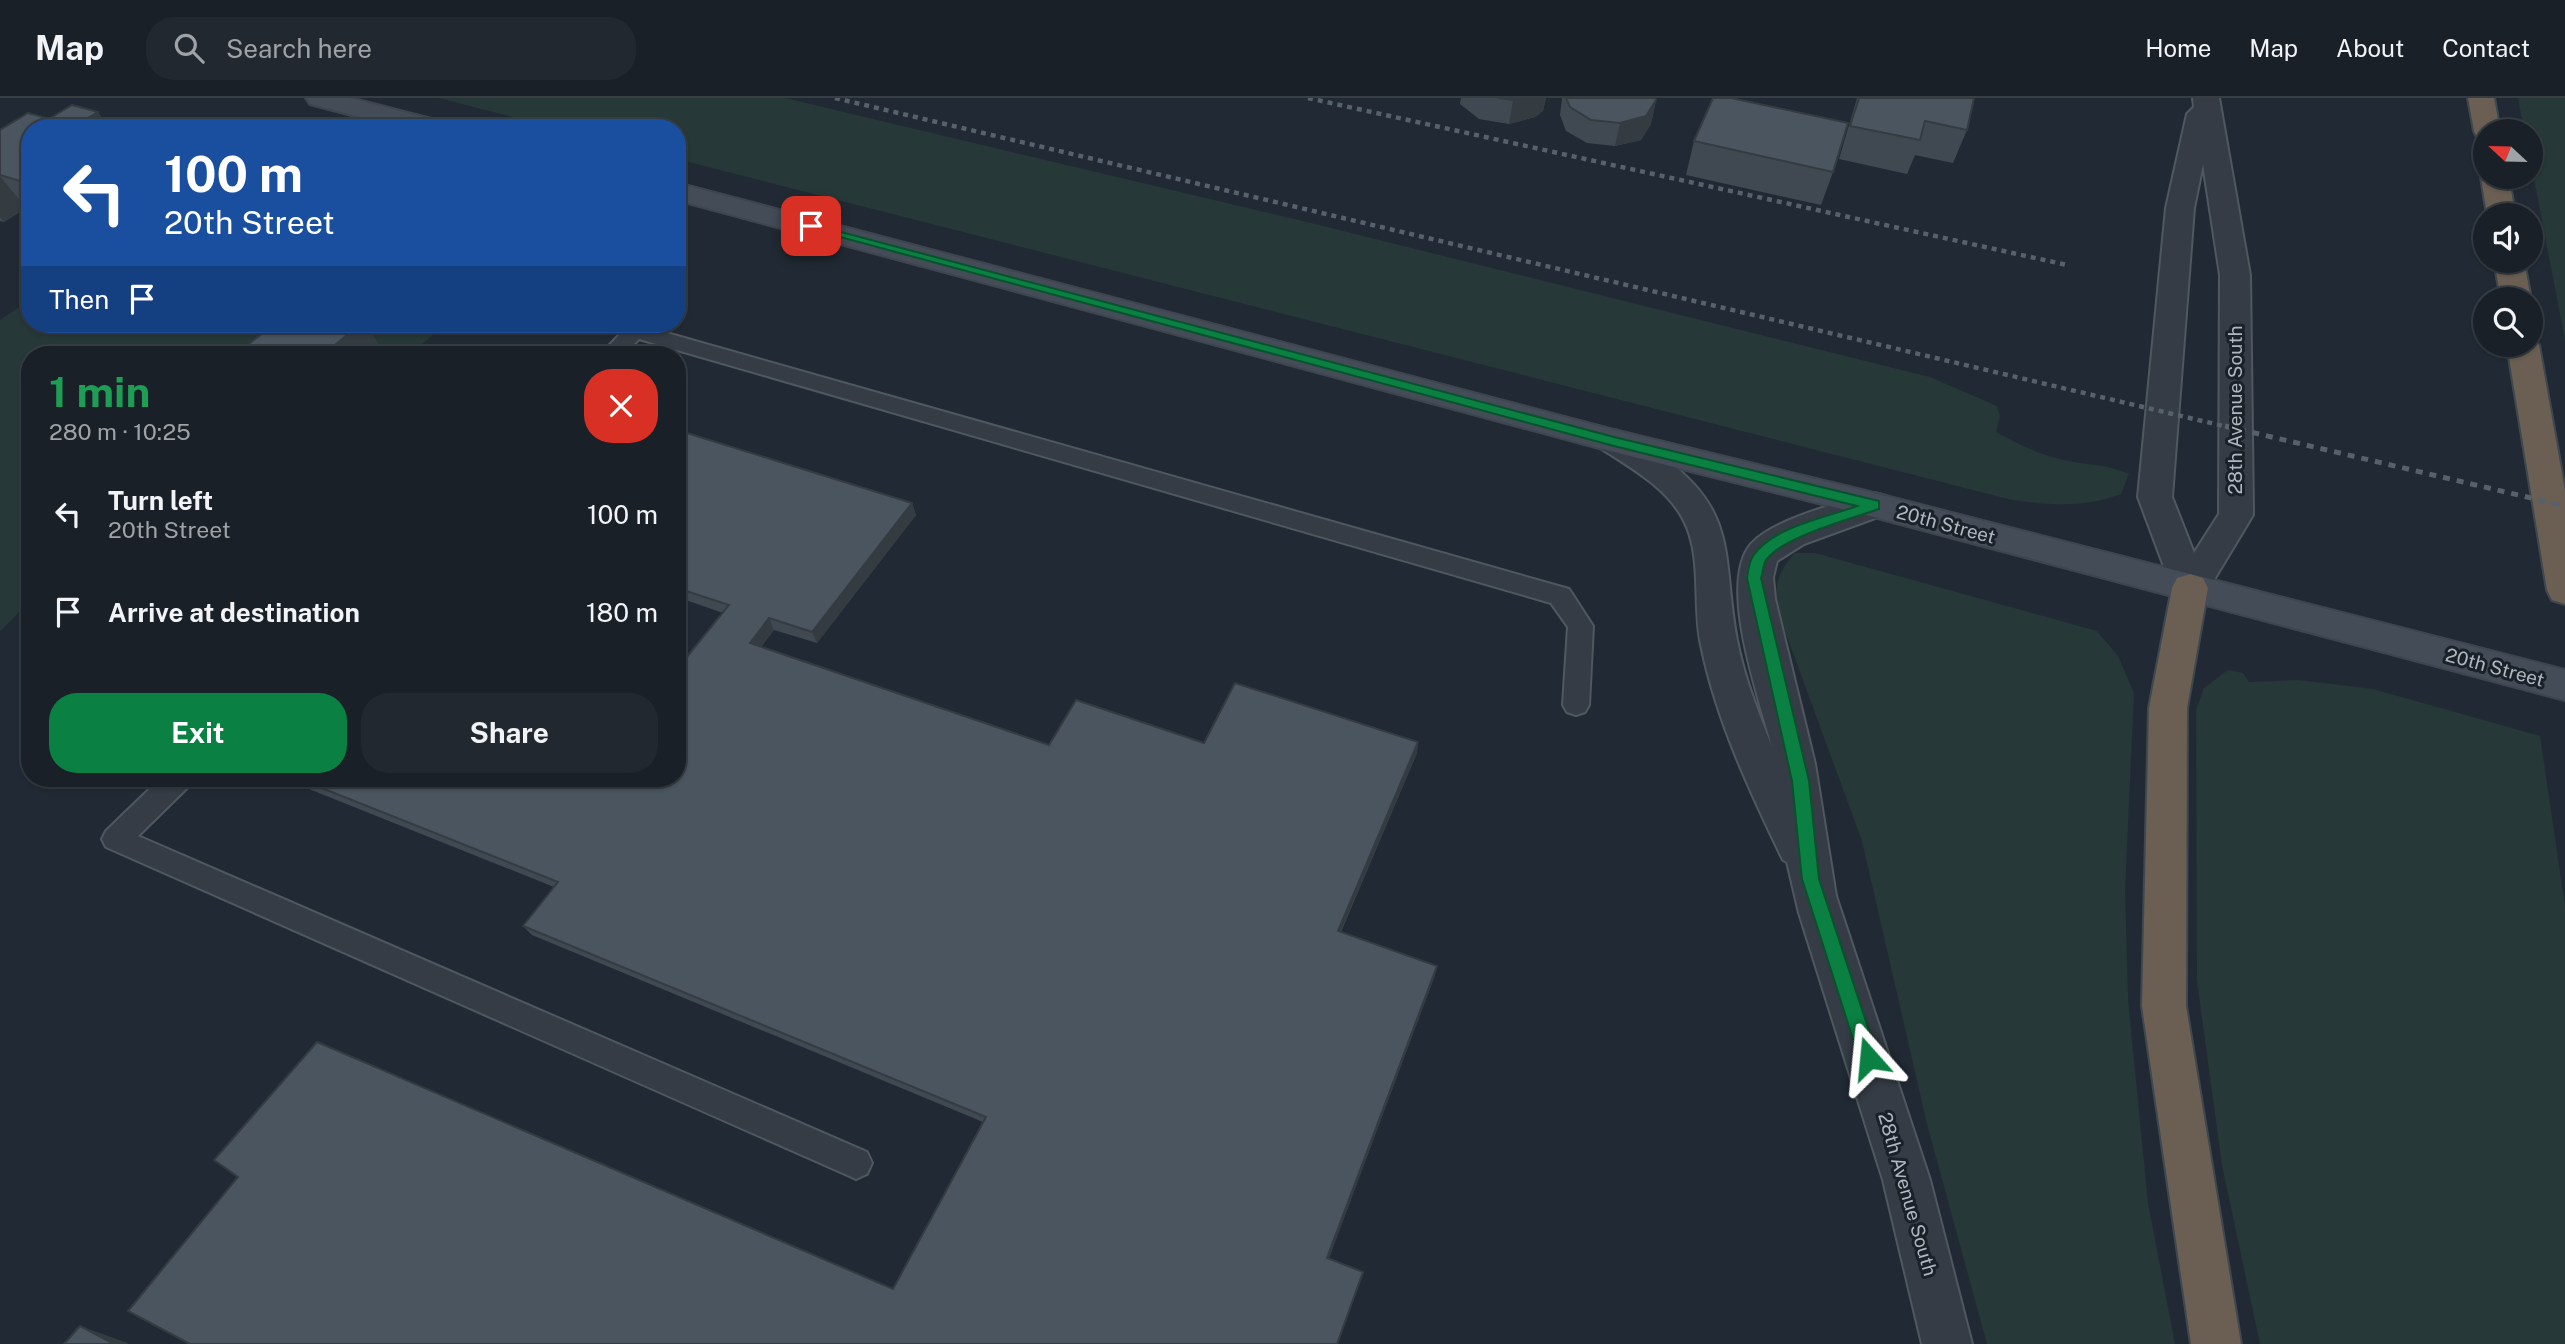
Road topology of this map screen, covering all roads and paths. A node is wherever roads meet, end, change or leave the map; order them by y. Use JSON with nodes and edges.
{"nodes":[{"id":1,"x":318,"y":98,"type":"edge"},
{"id":2,"x":2205,"y":98,"type":"edge"},
{"id":3,"x":2482,"y":98,"type":"edge"},
{"id":4,"x":398,"y":119,"type":"edge"},
{"id":5,"x":2485,"y":119,"type":"edge"},
{"id":6,"x":686,"y":193,"type":"edge"},
{"id":7,"x":633,"y":333,"type":"edge"},
{"id":8,"x":642,"y":333,"type":"edge"},
{"id":9,"x":620,"y":346,"type":"edge"},
{"id":10,"x":2525,"y":357,"type":"edge"},
{"id":11,"x":1614,"y":442,"type":"junction"},
{"id":12,"x":1874,"y":505,"type":"junction"},
{"id":13,"x":2190,"y":588,"type":"junction"},
{"id":14,"x":2565,"y":590,"type":"edge"},
{"id":15,"x":2565,"y":685,"type":"edge"},
{"id":16,"x":1576,"y":705,"type":"dead end"},
{"id":17,"x":170,"y":787,"type":"edge"},
{"id":18,"x":1811,"y":879,"type":"junction"},
{"id":19,"x":856,"y":1163,"type":"dead end"},
{"id":20,"x":1947,"y":1344,"type":"edge"},
{"id":21,"x":2216,"y":1344,"type":"edge"}],
"edges":[{"from":1,"to":4,"type":"main road"},
{"from":2,"to":13,"type":"street","name":"28th Avenue South"},
{"from":2,"to":13,"type":"street","name":"28th Avenue South"},
{"from":3,"to":5,"type":"highway"},
{"from":6,"to":11,"type":"main road","name":"20th Street"},
{"from":7,"to":9,"type":"lane"},
{"from":8,"to":16,"type":"lane"},
{"from":10,"to":14,"type":"highway"},
{"from":11,"to":12,"type":"main road","name":"20th Street"},
{"from":11,"to":18,"type":"street"},
{"from":12,"to":13,"type":"main road","name":"20th Street"},
{"from":12,"to":18,"type":"street","name":"28th Avenue South"},
{"from":13,"to":15,"type":"main road","name":"20th Street"},
{"from":13,"to":21,"type":"highway"},
{"from":17,"to":19,"type":"lane"},
{"from":18,"to":20,"type":"street","name":"28th Avenue South"}]}
